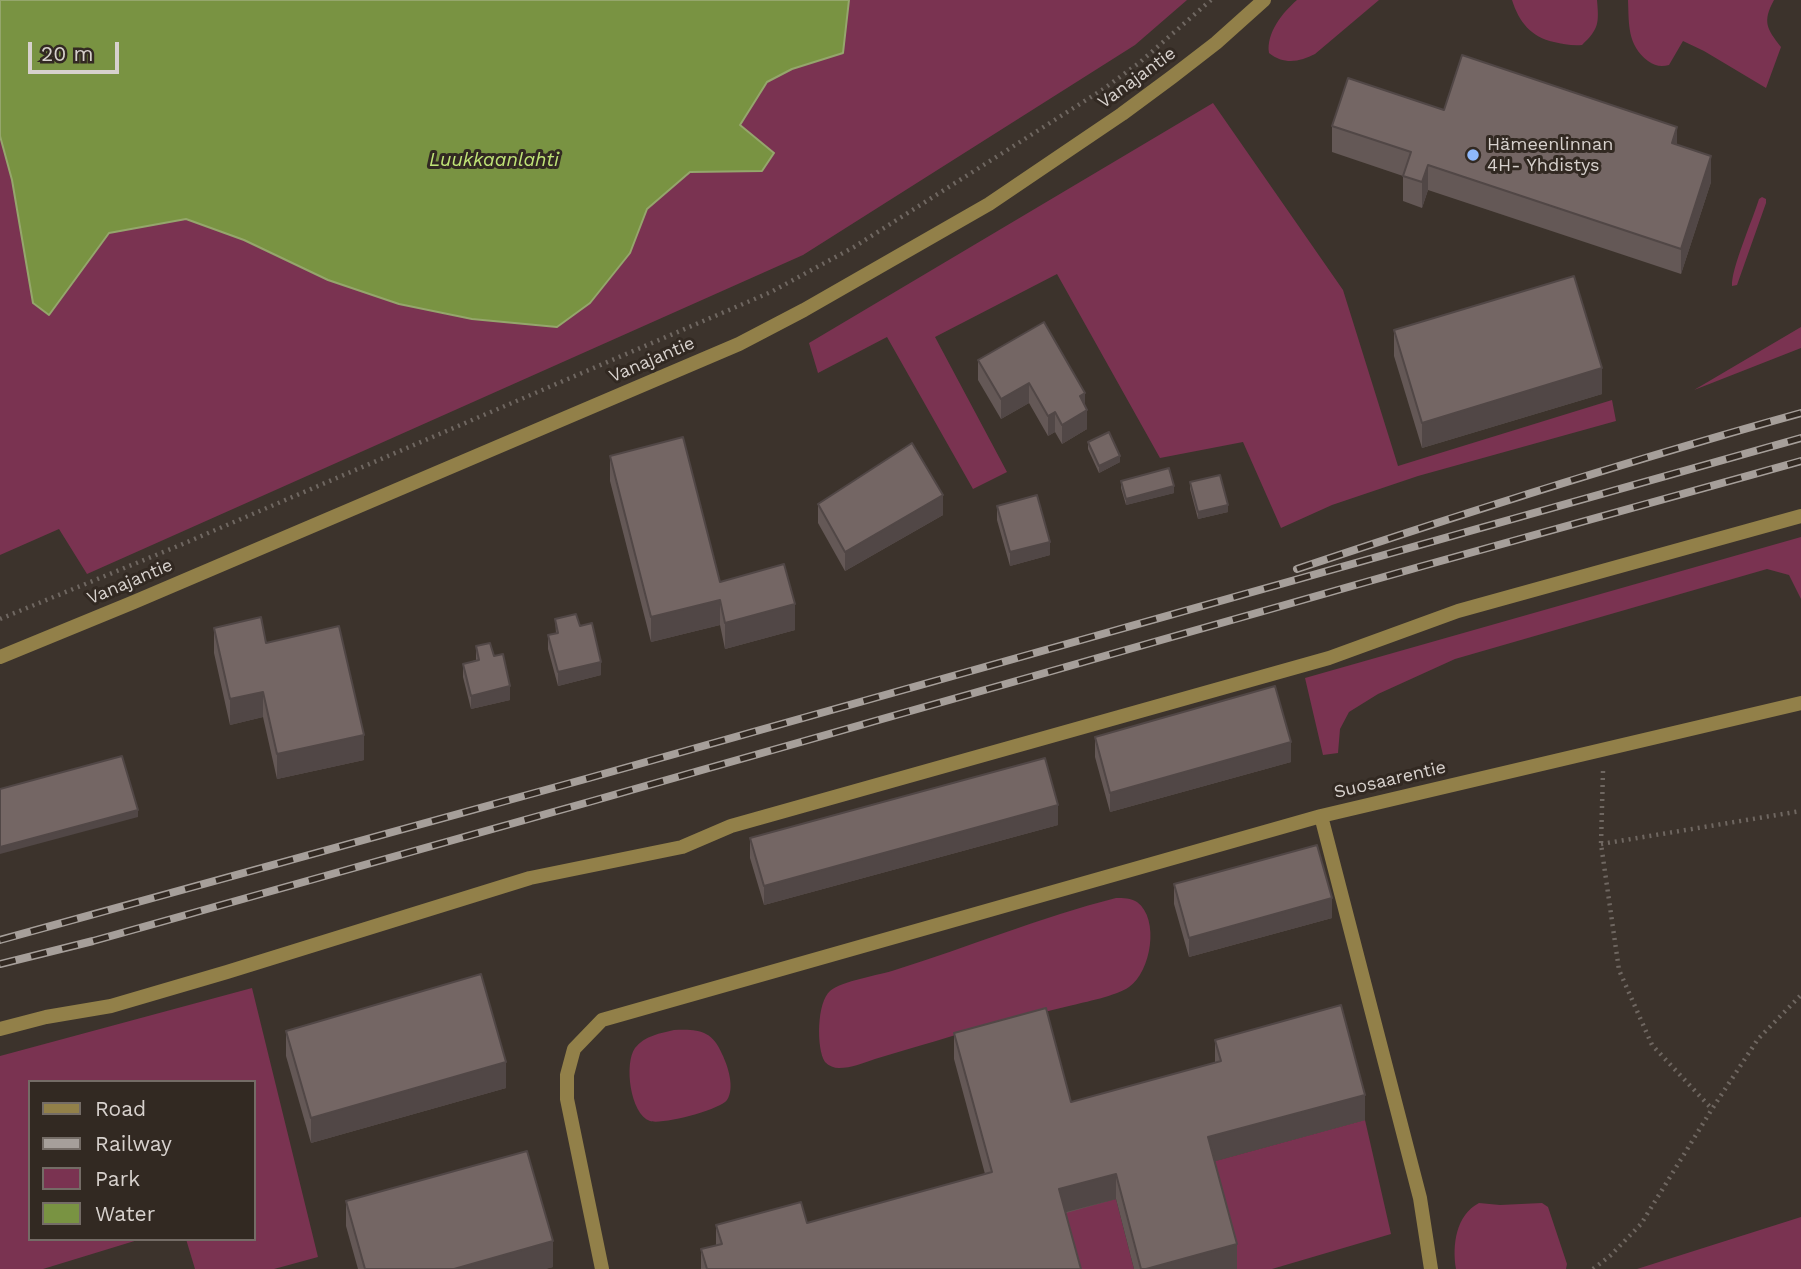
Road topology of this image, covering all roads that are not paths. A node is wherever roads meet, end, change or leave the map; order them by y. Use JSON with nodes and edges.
{"nodes":[{"id":1,"x":1264,"y":0,"type":"edge"},
{"id":2,"x":1801,"y":516,"type":"edge"},
{"id":3,"x":0,"y":657,"type":"edge"},
{"id":4,"x":1801,"y":703,"type":"edge"},
{"id":5,"x":1321,"y":816,"type":"junction"},
{"id":6,"x":0,"y":1029,"type":"edge"},
{"id":7,"x":602,"y":1269,"type":"edge"},
{"id":8,"x":1431,"y":1269,"type":"edge"}],
"edges":[{"from":1,"to":3,"type":"street","name":"Vanajantie"},
{"from":2,"to":6,"type":"street"},
{"from":4,"to":5,"type":"street","name":"Suosaarentie"},
{"from":5,"to":7,"type":"street"},
{"from":5,"to":8,"type":"street","name":"Suosaarentie"}]}
